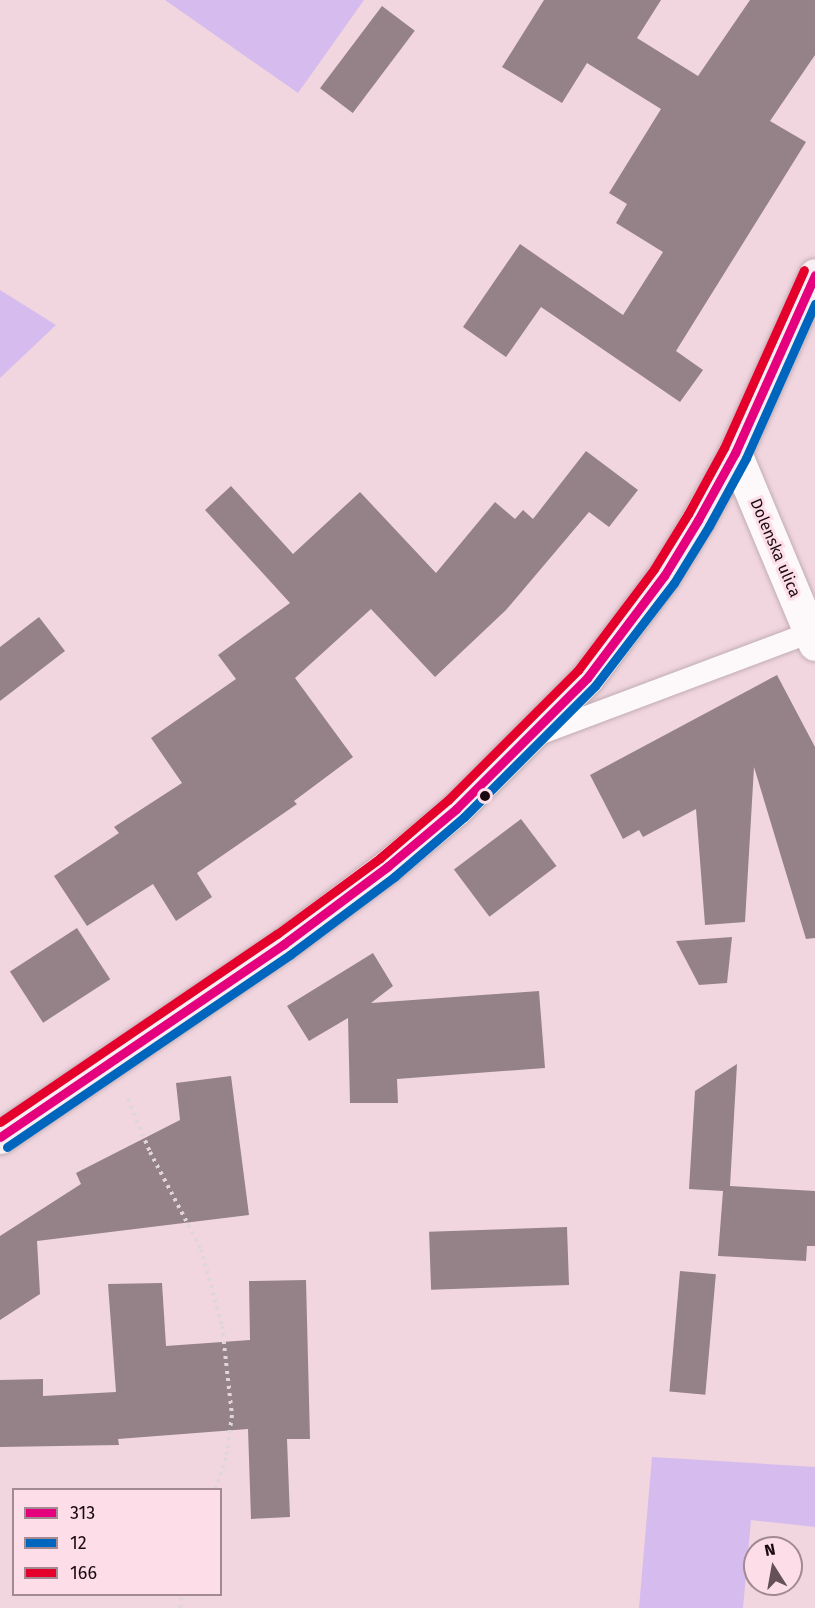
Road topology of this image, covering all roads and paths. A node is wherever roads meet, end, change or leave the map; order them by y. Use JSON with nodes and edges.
{"nodes":[{"id":1,"x":815,"y":275,"type":"edge"},
{"id":2,"x":735,"y":453,"type":"junction"},
{"id":3,"x":812,"y":638,"type":"edge"},
{"id":4,"x":529,"y":738,"type":"junction"},
{"id":5,"x":112,"y":1060,"type":"junction"},
{"id":6,"x":0,"y":1137,"type":"edge"},
{"id":7,"x":216,"y":1488,"type":"edge"}],
"edges":[{"from":1,"to":2,"type":"main road"},
{"from":2,"to":3,"type":"street","name":"Dolenska ulica"},
{"from":2,"to":4,"type":"main road"},
{"from":3,"to":4,"type":"lane"},
{"from":4,"to":5,"type":"main road"},
{"from":5,"to":6,"type":"main road"},
{"from":5,"to":7,"type":"path"}]}
